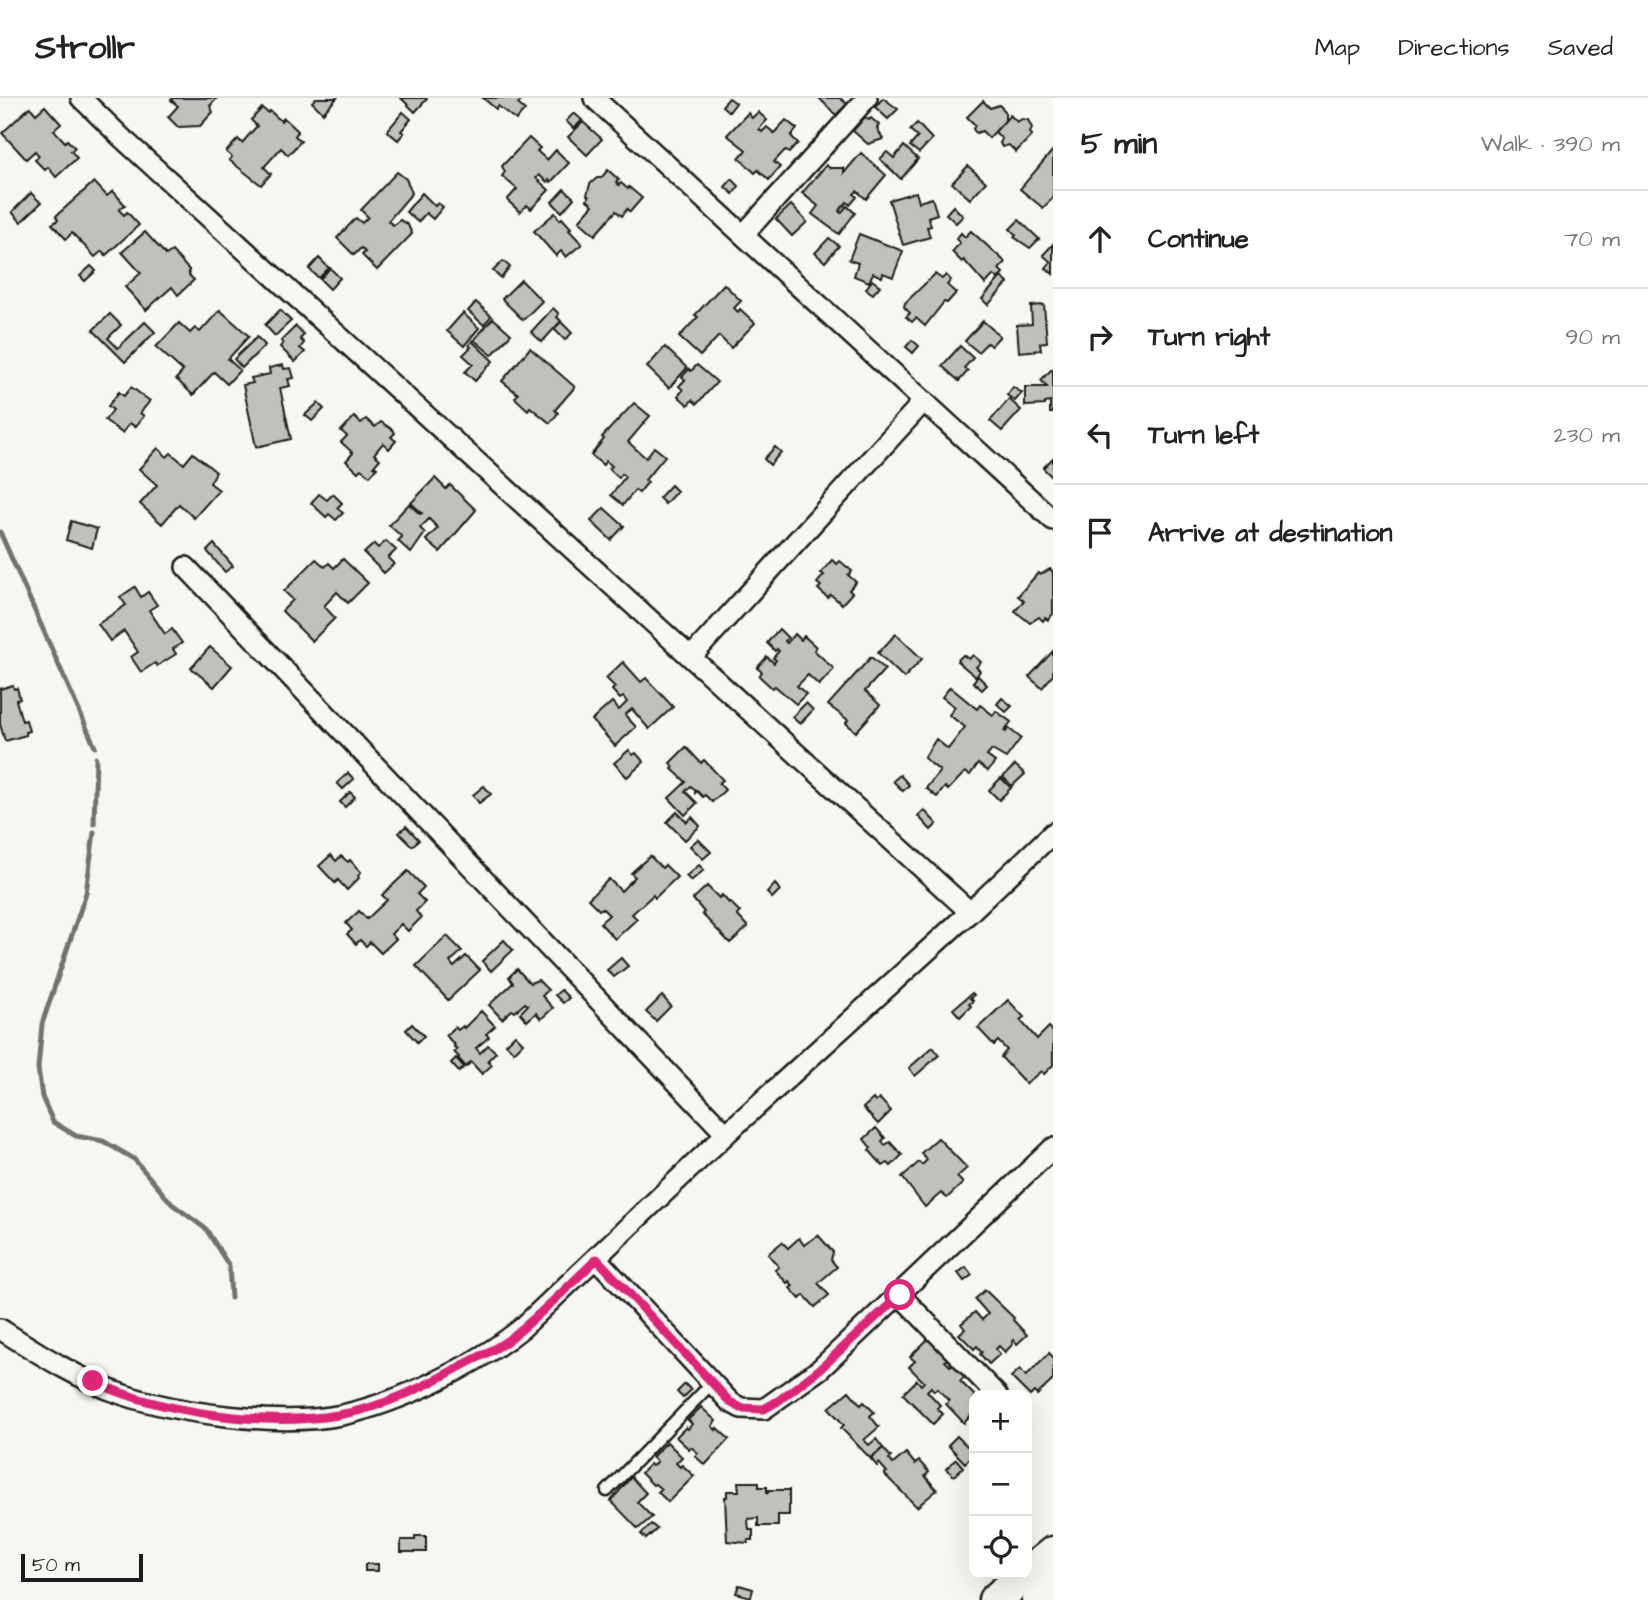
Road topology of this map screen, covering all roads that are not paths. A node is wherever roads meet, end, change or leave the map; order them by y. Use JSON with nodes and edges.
{"nodes":[{"id":1,"x":81,"y":98,"type":"edge"},
{"id":2,"x":594,"y":98,"type":"edge"},
{"id":3,"x":867,"y":98,"type":"edge"},
{"id":4,"x":744,"y":234,"type":"junction"},
{"id":5,"x":924,"y":401,"type":"junction"},
{"id":6,"x":1053,"y":520,"type":"edge"},
{"id":7,"x":186,"y":567,"type":"dead end"},
{"id":8,"x":692,"y":656,"type":"junction"},
{"id":9,"x":1053,"y":833,"type":"edge"},
{"id":10,"x":970,"y":912,"type":"junction"},
{"id":11,"x":726,"y":1134,"type":"junction"},
{"id":12,"x":1053,"y":1148,"type":"edge"},
{"id":13,"x":597,"y":1259,"type":"junction"},
{"id":14,"x":900,"y":1295,"type":"junction"},
{"id":15,"x":0,"y":1329,"type":"edge"},
{"id":16,"x":712,"y":1382,"type":"junction"},
{"id":17,"x":992,"y":1390,"type":"edge"},
{"id":18,"x":607,"y":1491,"type":"dead end"},
{"id":19,"x":1053,"y":1553,"type":"edge"},
{"id":20,"x":1053,"y":1588,"type":"edge"},
{"id":21,"x":995,"y":1600,"type":"edge"},
{"id":22,"x":1039,"y":1600,"type":"edge"}],
"edges":[{"from":1,"to":8,"type":"street"},
{"from":2,"to":4,"type":"street"},
{"from":3,"to":4,"type":"street"},
{"from":4,"to":5,"type":"street"},
{"from":5,"to":6,"type":"street"},
{"from":5,"to":8,"type":"street"},
{"from":7,"to":11,"type":"street"},
{"from":8,"to":10,"type":"street"},
{"from":9,"to":10,"type":"street"},
{"from":10,"to":11,"type":"street"},
{"from":11,"to":13,"type":"street"},
{"from":12,"to":14,"type":"street"},
{"from":13,"to":15,"type":"street"},
{"from":13,"to":16,"type":"street"},
{"from":14,"to":16,"type":"street"},
{"from":14,"to":17,"type":"street"},
{"from":16,"to":18,"type":"lane"},
{"from":19,"to":21,"type":"highway"},
{"from":20,"to":22,"type":"highway"}]}
